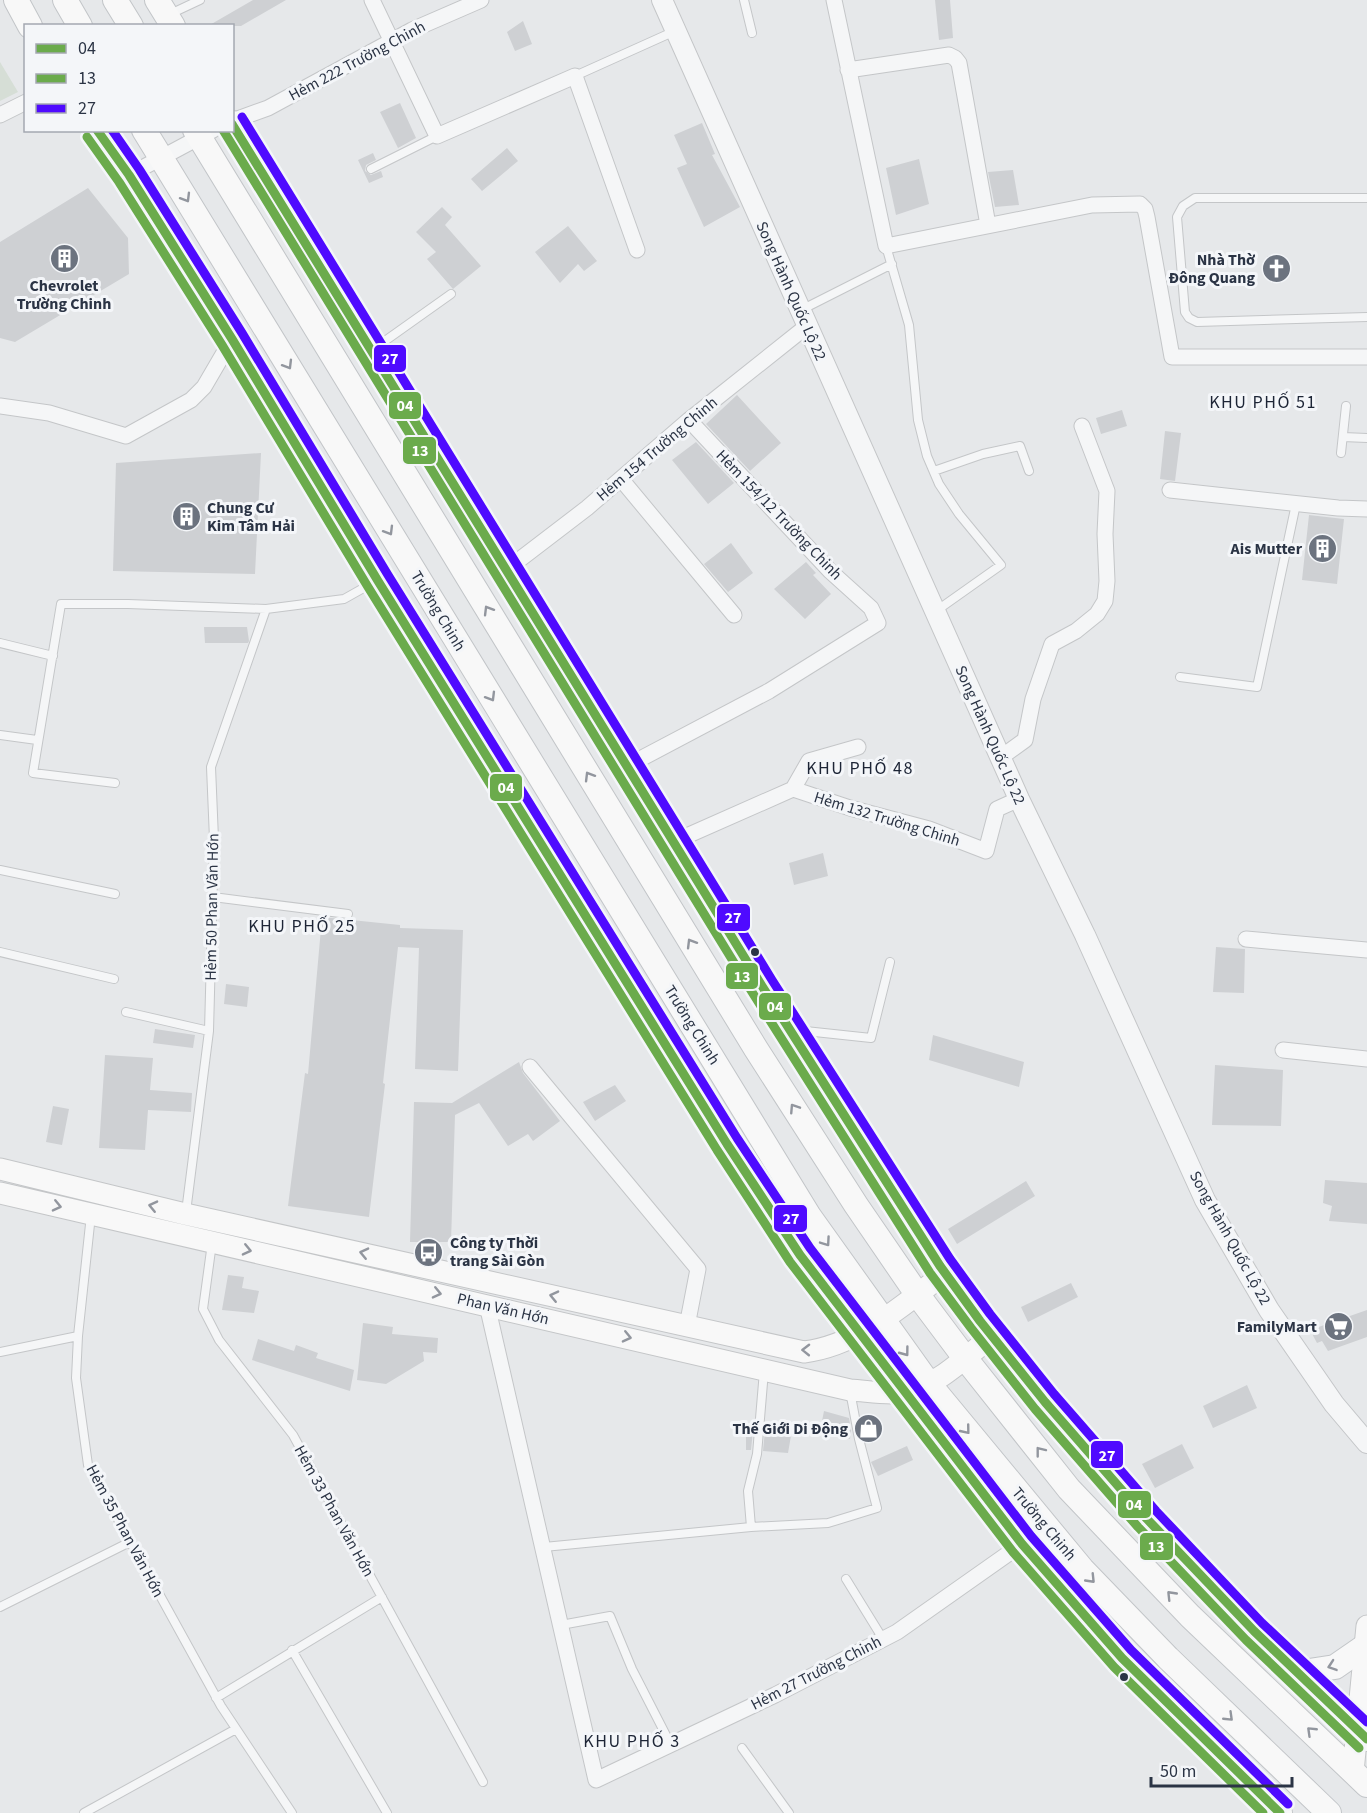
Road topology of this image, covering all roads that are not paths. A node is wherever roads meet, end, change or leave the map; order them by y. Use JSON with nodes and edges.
{"nodes":[{"id":1,"x":16,"y":0,"type":"edge"},
{"id":2,"x":65,"y":0,"type":"edge"},
{"id":3,"x":115,"y":0,"type":"edge"},
{"id":4,"x":200,"y":0,"type":"edge"},
{"id":5,"x":372,"y":0,"type":"edge"},
{"id":6,"x":480,"y":0,"type":"edge"},
{"id":7,"x":662,"y":0,"type":"edge"},
{"id":8,"x":744,"y":0,"type":"edge"},
{"id":9,"x":834,"y":0,"type":"edge"},
{"id":10,"x":166,"y":14,"type":"edge"},
{"id":11,"x":29,"y":24,"type":"edge"},
{"id":12,"x":79,"y":24,"type":"edge"},
{"id":13,"x":130,"y":24,"type":"edge"},
{"id":14,"x":675,"y":31,"type":"junction"},
{"id":15,"x":752,"y":33,"type":"dead end"},
{"id":16,"x":390,"y":42,"type":"junction"},
{"id":17,"x":848,"y":70,"type":"junction"},
{"id":18,"x":575,"y":76,"type":"junction"},
{"id":19,"x":24,"y":103,"type":"edge"},
{"id":20,"x":0,"y":115,"type":"edge"},
{"id":21,"x":234,"y":121,"type":"edge"},
{"id":22,"x":234,"y":125,"type":"edge"},
{"id":23,"x":98,"y":132,"type":"edge"},
{"id":24,"x":145,"y":132,"type":"edge"},
{"id":25,"x":202,"y":133,"type":"edge"},
{"id":26,"x":437,"y":136,"type":"junction"},
{"id":27,"x":161,"y":157,"type":"junction"},
{"id":28,"x":371,"y":169,"type":"dead end"},
{"id":29,"x":129,"y":175,"type":"junction"},
{"id":30,"x":1367,"y":198,"type":"edge"},
{"id":31,"x":988,"y":225,"type":"junction"},
{"id":32,"x":886,"y":246,"type":"junction"},
{"id":33,"x":637,"y":250,"type":"dead end"},
{"id":34,"x":891,"y":264,"type":"junction"},
{"id":35,"x":451,"y":294,"type":"dead end"},
{"id":36,"x":1367,"y":317,"type":"edge"},
{"id":37,"x":803,"y":318,"type":"junction"},
{"id":38,"x":232,"y":339,"type":"junction"},
{"id":39,"x":371,"y":350,"type":"junction"},
{"id":40,"x":1367,"y":357,"type":"edge"},
{"id":41,"x":0,"y":406,"type":"edge"},
{"id":42,"x":1346,"y":406,"type":"dead end"},
{"id":43,"x":689,"y":420,"type":"junction"},
{"id":44,"x":1083,"y":426,"type":"dead end"},
{"id":45,"x":1343,"y":437,"type":"junction"},
{"id":46,"x":1367,"y":438,"type":"edge"},
{"id":47,"x":1341,"y":453,"type":"dead end"},
{"id":48,"x":934,"y":471,"type":"junction"},
{"id":49,"x":1029,"y":471,"type":"dead end"},
{"id":50,"x":621,"y":479,"type":"junction"},
{"id":51,"x":1170,"y":490,"type":"dead end"},
{"id":52,"x":1296,"y":504,"type":"junction"},
{"id":53,"x":1367,"y":509,"type":"edge"},
{"id":54,"x":507,"y":570,"type":"junction"},
{"id":55,"x":378,"y":581,"type":"junction"},
{"id":56,"x":266,"y":609,"type":"junction"},
{"id":57,"x":935,"y":612,"type":"junction"},
{"id":58,"x":734,"y":615,"type":"dead end"},
{"id":59,"x":0,"y":643,"type":"edge"},
{"id":60,"x":52,"y":656,"type":"junction"},
{"id":61,"x":1180,"y":677,"type":"dead end"},
{"id":62,"x":0,"y":735,"type":"edge"},
{"id":63,"x":37,"y":740,"type":"junction"},
{"id":64,"x":858,"y":747,"type":"dead end"},
{"id":65,"x":1000,"y":758,"type":"junction"},
{"id":66,"x":627,"y":766,"type":"junction"},
{"id":67,"x":115,"y":783,"type":"dead end"},
{"id":68,"x":793,"y":789,"type":"junction"},
{"id":69,"x":1019,"y":799,"type":"junction"},
{"id":70,"x":673,"y":842,"type":"junction"},
{"id":71,"x":0,"y":870,"type":"edge"},
{"id":72,"x":115,"y":894,"type":"dead end"},
{"id":73,"x":213,"y":897,"type":"junction"},
{"id":74,"x":348,"y":914,"type":"dead end"},
{"id":75,"x":1246,"y":939,"type":"dead end"},
{"id":76,"x":1367,"y":950,"type":"edge"},
{"id":77,"x":0,"y":952,"type":"edge"},
{"id":78,"x":890,"y":962,"type":"dead end"},
{"id":79,"x":114,"y":979,"type":"dead end"},
{"id":80,"x":126,"y":1012,"type":"dead end"},
{"id":81,"x":789,"y":1029,"type":"junction"},
{"id":82,"x":209,"y":1031,"type":"junction"},
{"id":83,"x":1283,"y":1050,"type":"dead end"},
{"id":84,"x":1367,"y":1059,"type":"edge"},
{"id":85,"x":530,"y":1067,"type":"dead end"},
{"id":86,"x":0,"y":1170,"type":"edge"},
{"id":87,"x":0,"y":1193,"type":"edge"},
{"id":88,"x":91,"y":1214,"type":"junction"},
{"id":89,"x":185,"y":1214,"type":"junction"},
{"id":90,"x":213,"y":1242,"type":"junction"},
{"id":91,"x":330,"y":1246,"type":"junction"},
{"id":92,"x":325,"y":1268,"type":"junction"},
{"id":93,"x":945,"y":1273,"type":"junction"},
{"id":94,"x":917,"y":1294,"type":"junction"},
{"id":95,"x":487,"y":1305,"type":"junction"},
{"id":96,"x":881,"y":1321,"type":"junction"},
{"id":97,"x":687,"y":1326,"type":"junction"},
{"id":98,"x":861,"y":1334,"type":"junction"},
{"id":99,"x":78,"y":1336,"type":"junction"},
{"id":100,"x":992,"y":1336,"type":"junction"},
{"id":101,"x":0,"y":1352,"type":"edge"},
{"id":102,"x":964,"y":1358,"type":"junction"},
{"id":103,"x":764,"y":1369,"type":"junction"},
{"id":104,"x":918,"y":1388,"type":"junction"},
{"id":105,"x":850,"y":1390,"type":"junction"},
{"id":106,"x":1367,"y":1443,"type":"edge"},
{"id":107,"x":751,"y":1527,"type":"junction"},
{"id":108,"x":1046,"y":1527,"type":"junction"},
{"id":109,"x":130,"y":1542,"type":"junction"},
{"id":110,"x":1022,"y":1544,"type":"junction"},
{"id":111,"x":543,"y":1547,"type":"junction"},
{"id":112,"x":846,"y":1579,"type":"dead end"},
{"id":113,"x":382,"y":1597,"type":"junction"},
{"id":114,"x":0,"y":1607,"type":"edge"},
{"id":115,"x":561,"y":1625,"type":"junction"},
{"id":116,"x":1366,"y":1636,"type":"edge"},
{"id":117,"x":884,"y":1639,"type":"junction"},
{"id":118,"x":292,"y":1650,"type":"junction"},
{"id":119,"x":1296,"y":1673,"type":"junction"},
{"id":120,"x":216,"y":1698,"type":"junction"},
{"id":121,"x":236,"y":1729,"type":"junction"},
{"id":122,"x":1362,"y":1734,"type":"edge"},
{"id":123,"x":671,"y":1745,"type":"junction"},
{"id":124,"x":742,"y":1748,"type":"dead end"},
{"id":125,"x":1360,"y":1778,"type":"edge"},
{"id":126,"x":483,"y":1782,"type":"dead end"},
{"id":127,"x":101,"y":1809,"type":"edge"},
{"id":128,"x":84,"y":1813,"type":"edge"},
{"id":129,"x":292,"y":1813,"type":"edge"},
{"id":130,"x":387,"y":1813,"type":"edge"},
{"id":131,"x":789,"y":1813,"type":"edge"},
{"id":132,"x":1280,"y":1813,"type":"edge"},
{"id":133,"x":1329,"y":1813,"type":"edge"}],
"edges":[{"from":1,"to":11,"type":"main road"},
{"from":2,"to":12,"type":"main road"},
{"from":3,"to":13,"type":"main road"},
{"from":4,"to":10,"type":"lane"},
{"from":5,"to":16,"type":"street"},
{"from":6,"to":16,"type":"street","name":"Hẻm 222 Trường Chinh"},
{"from":7,"to":14,"type":"street","name":"Song Hành Quốc Lộ 22"},
{"from":8,"to":15,"type":"lane"},
{"from":9,"to":17,"type":"street"},
{"from":14,"to":18,"type":"lane"},
{"from":14,"to":37,"type":"street","name":"Song Hành Quốc Lộ 22"},
{"from":16,"to":21,"type":"street","name":"Hẻm 222 Trường Chinh"},
{"from":16,"to":26,"type":"street"},
{"from":17,"to":31,"type":"street"},
{"from":17,"to":32,"type":"street"},
{"from":18,"to":26,"type":"street"},
{"from":18,"to":33,"type":"street"},
{"from":19,"to":20,"type":"street"},
{"from":22,"to":39,"type":"main road"},
{"from":23,"to":29,"type":"main road","name":"Trường Chinh"},
{"from":24,"to":27,"type":"main road","name":"Trường Chinh"},
{"from":25,"to":27,"type":"street"},
{"from":94,"to":25,"type":"main road","one_way":true},
{"from":26,"to":28,"type":"lane"},
{"from":27,"to":29,"type":"street"},
{"from":27,"to":96,"type":"main road","name":"Trường Chinh","one_way":true},
{"from":29,"to":38,"type":"main road","name":"Trường Chinh"},
{"from":30,"to":36,"type":"lane"},
{"from":31,"to":32,"type":"street"},
{"from":31,"to":40,"type":"street"},
{"from":32,"to":34,"type":"lane"},
{"from":34,"to":37,"type":"lane"},
{"from":34,"to":48,"type":"lane"},
{"from":35,"to":39,"type":"lane"},
{"from":37,"to":43,"type":"street","name":"Hẻm 154 Trường Chinh"},
{"from":37,"to":57,"type":"street","name":"Song Hành Quốc Lộ 22"},
{"from":38,"to":41,"type":"street"},
{"from":38,"to":55,"type":"main road","name":"Trường Chinh"},
{"from":39,"to":54,"type":"main road"},
{"from":42,"to":45,"type":"lane"},
{"from":43,"to":50,"type":"street","name":"Hẻm 154 Trường Chinh"},
{"from":43,"to":66,"type":"street","name":"Hẻm 154/12 Trường Chinh"},
{"from":44,"to":65,"type":"street"},
{"from":45,"to":46,"type":"lane"},
{"from":45,"to":47,"type":"lane"},
{"from":48,"to":49,"type":"lane"},
{"from":48,"to":57,"type":"lane"},
{"from":50,"to":54,"type":"street","name":"Hẻm 154 Trường Chinh"},
{"from":50,"to":58,"type":"street"},
{"from":51,"to":52,"type":"street"},
{"from":52,"to":53,"type":"street"},
{"from":52,"to":61,"type":"lane"},
{"from":54,"to":66,"type":"main road"},
{"from":55,"to":56,"type":"lane"},
{"from":55,"to":98,"type":"main road","name":"Trường Chinh"},
{"from":56,"to":60,"type":"lane"},
{"from":56,"to":73,"type":"lane","name":"Hẻm 50 Phan Văn Hớn"},
{"from":57,"to":65,"type":"street","name":"Song Hành Quốc Lộ 22"},
{"from":59,"to":60,"type":"lane"},
{"from":60,"to":63,"type":"lane"},
{"from":62,"to":63,"type":"lane"},
{"from":63,"to":67,"type":"lane"},
{"from":64,"to":68,"type":"street","name":"Hẻm 132 Trường Chinh"},
{"from":65,"to":69,"type":"street","name":"Song Hành Quốc Lộ 22"},
{"from":66,"to":70,"type":"main road"},
{"from":68,"to":69,"type":"street","name":"Hẻm 132 Trường Chinh"},
{"from":68,"to":70,"type":"street","name":"Hẻm 132 Trường Chinh"},
{"from":69,"to":106,"type":"street","name":"Song Hành Quốc Lộ 22"},
{"from":70,"to":81,"type":"main road"},
{"from":71,"to":72,"type":"lane"},
{"from":73,"to":74,"type":"lane"},
{"from":73,"to":82,"type":"lane","name":"Hẻm 50 Phan Văn Hớn"},
{"from":75,"to":76,"type":"street"},
{"from":77,"to":79,"type":"lane"},
{"from":78,"to":81,"type":"lane"},
{"from":80,"to":82,"type":"lane"},
{"from":81,"to":93,"type":"main road"},
{"from":82,"to":89,"type":"lane","name":"Hẻm 50 Phan Văn Hớn"},
{"from":83,"to":84,"type":"street"},
{"from":85,"to":97,"type":"street"},
{"from":89,"to":86,"type":"main road","name":"Phan Văn Hớn","one_way":true},
{"from":87,"to":88,"type":"main road","name":"Phan Văn Hớn","one_way":true},
{"from":88,"to":90,"type":"main road","name":"Phan Văn Hớn"},
{"from":88,"to":99,"type":"lane","name":"Hẻm 35 Phan Văn Hớn"},
{"from":89,"to":91,"type":"main road","name":"Phan Văn Hớn"},
{"from":90,"to":92,"type":"main road","name":"Phan Văn Hớn","one_way":true},
{"from":90,"to":113,"type":"lane","name":"Hẻm 33 Phan Văn Hớn"},
{"from":91,"to":92,"type":"main road"},
{"from":97,"to":91,"type":"main road","name":"Phan Văn Hớn","one_way":true},
{"from":92,"to":95,"type":"main road","name":"Phan Văn Hớn","one_way":true},
{"from":93,"to":94,"type":"main road","name":"Phan Văn Hớn"},
{"from":93,"to":100,"type":"main road"},
{"from":94,"to":96,"type":"main road","name":"Phan Văn Hớn"},
{"from":94,"to":102,"type":"main road"},
{"from":95,"to":103,"type":"main road","name":"Phan Văn Hớn","one_way":true},
{"from":95,"to":111,"type":"street"},
{"from":96,"to":98,"type":"main road","name":"Phan Văn Hớn"},
{"from":96,"to":104,"type":"main road","name":"Trường Chinh","one_way":true},
{"from":98,"to":97,"type":"main road","name":"Phan Văn Hớn","one_way":true},
{"from":98,"to":104,"type":"main road","name":"Trường Chinh"},
{"from":99,"to":101,"type":"lane"},
{"from":99,"to":109,"type":"lane","name":"Hẻm 35 Phan Văn Hớn"},
{"from":100,"to":102,"type":"main road"},
{"from":100,"to":119,"type":"main road"},
{"from":102,"to":104,"type":"main road"},
{"from":125,"to":102,"type":"main road","one_way":true},
{"from":103,"to":105,"type":"main road","name":"Phan Văn Hớn"},
{"from":103,"to":107,"type":"lane"},
{"from":104,"to":105,"type":"main road","name":"Phan Văn Hớn"},
{"from":104,"to":108,"type":"main road","name":"Trường Chinh","one_way":true},
{"from":104,"to":110,"type":"main road","name":"Trường Chinh"},
{"from":105,"to":107,"type":"lane"},
{"from":107,"to":111,"type":"lane"},
{"from":108,"to":110,"type":"main road"},
{"from":108,"to":133,"type":"main road","name":"Trường Chinh","one_way":true},
{"from":109,"to":114,"type":"lane"},
{"from":109,"to":120,"type":"lane","name":"Hẻm 35 Phan Văn Hớn"},
{"from":110,"to":117,"type":"street","name":"Hẻm 27 Trường Chinh"},
{"from":110,"to":132,"type":"main road","name":"Trường Chinh"},
{"from":111,"to":115,"type":"street"},
{"from":112,"to":117,"type":"lane"},
{"from":113,"to":118,"type":"lane"},
{"from":113,"to":126,"type":"lane","name":"Hẻm 33 Phan Văn Hớn"},
{"from":115,"to":123,"type":"lane"},
{"from":115,"to":123,"type":"street","name":"Hẻm 27 Trường Chinh"},
{"from":116,"to":119,"type":"main road","one_way":true},
{"from":116,"to":122,"type":"main road"},
{"from":117,"to":123,"type":"street","name":"Hẻm 27 Trường Chinh"},
{"from":118,"to":120,"type":"lane"},
{"from":118,"to":130,"type":"lane"},
{"from":119,"to":122,"type":"main road"},
{"from":120,"to":121,"type":"lane","name":"Hẻm 35 Phan Văn Hớn"},
{"from":121,"to":127,"type":"lane"},
{"from":121,"to":129,"type":"lane","name":"Hẻm 35 Phan Văn Hớn"},
{"from":122,"to":125,"type":"main road"},
{"from":124,"to":131,"type":"lane"},
{"from":127,"to":128,"type":"lane"}]}
